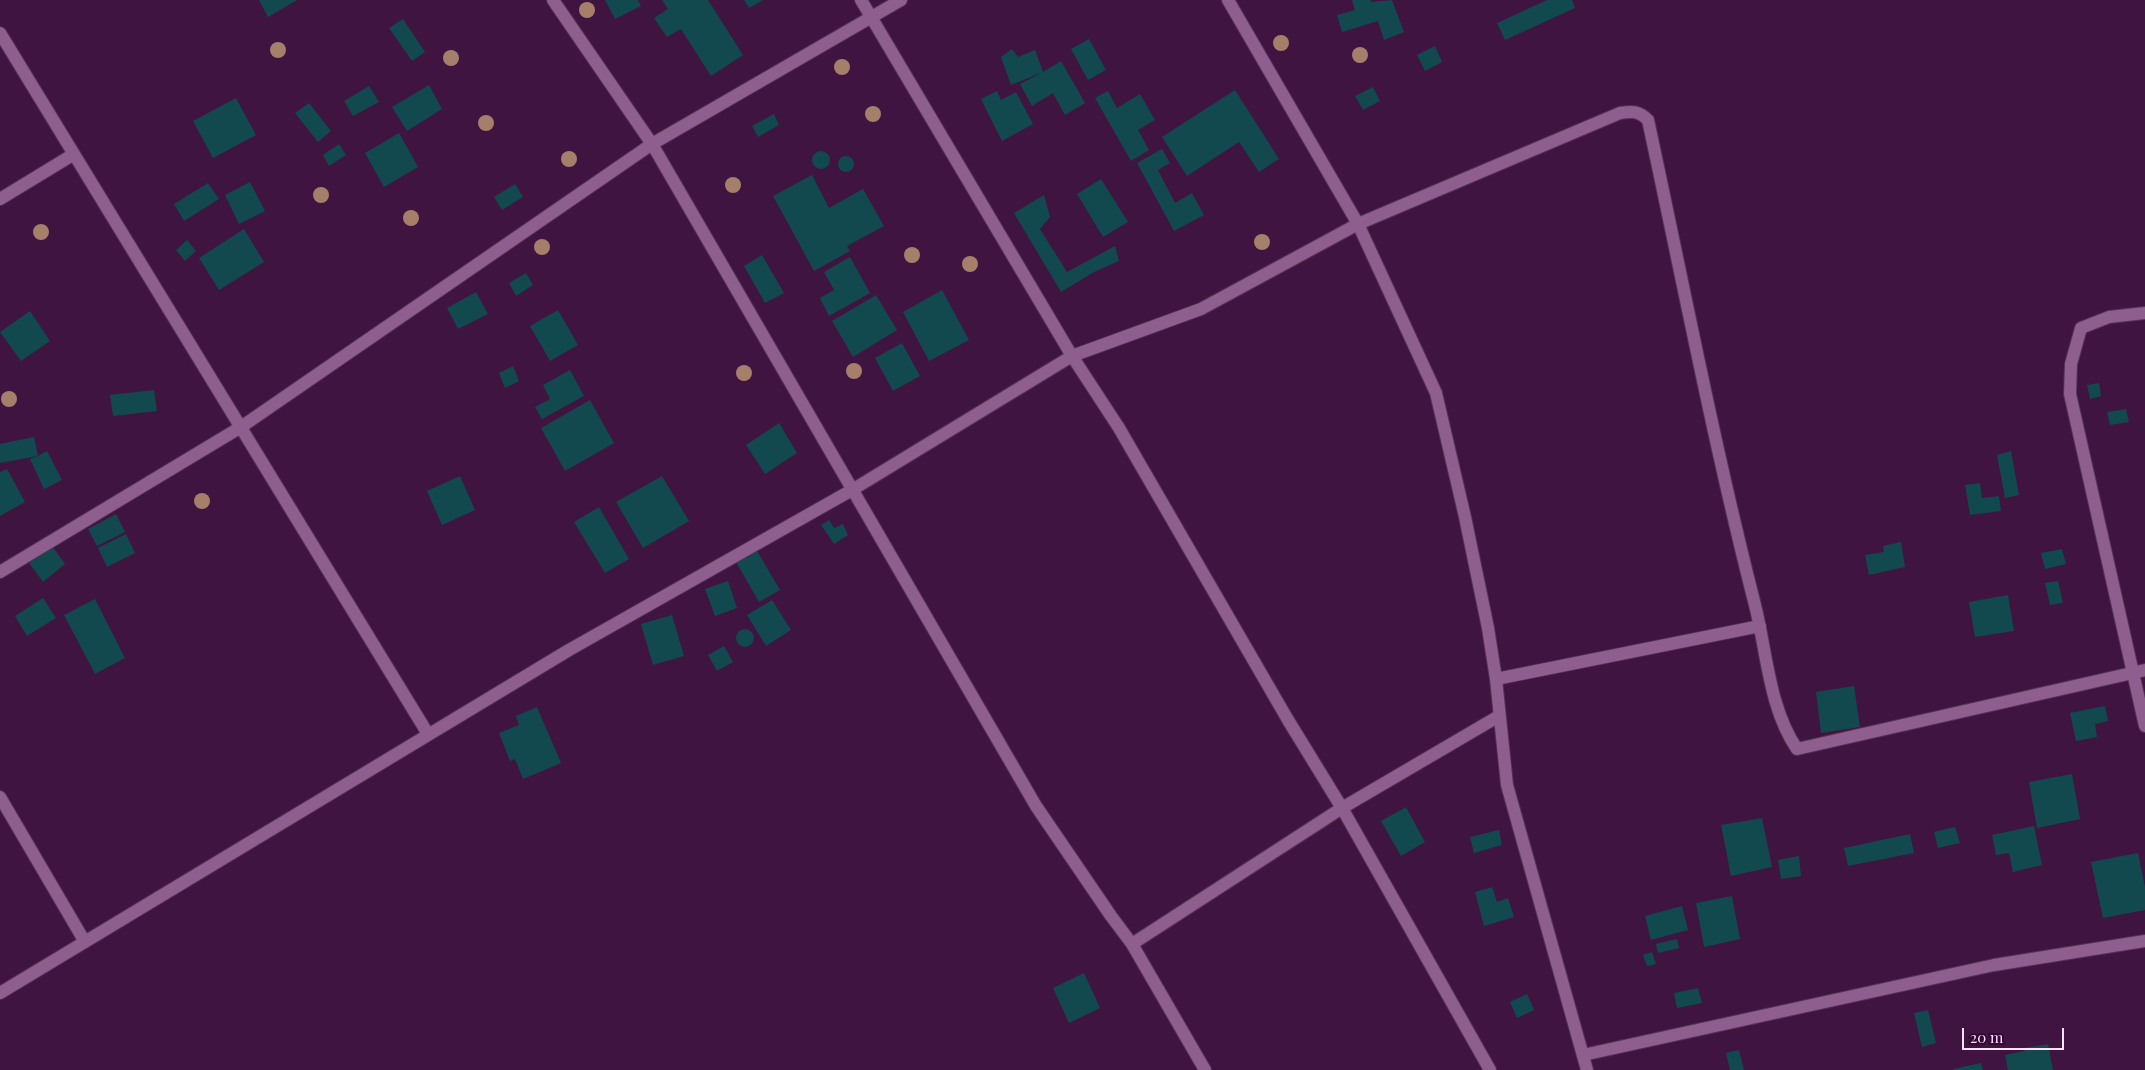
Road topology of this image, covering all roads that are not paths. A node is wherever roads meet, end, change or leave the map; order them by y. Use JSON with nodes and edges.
{"nodes":[{"id":1,"x":553,"y":0,"type":"edge"},
{"id":2,"x":861,"y":0,"type":"edge"},
{"id":3,"x":901,"y":0,"type":"edge"},
{"id":4,"x":1228,"y":0,"type":"edge"},
{"id":5,"x":872,"y":18,"type":"junction"},
{"id":6,"x":0,"y":33,"type":"edge"},
{"id":7,"x":652,"y":144,"type":"junction"},
{"id":8,"x":74,"y":154,"type":"junction"},
{"id":9,"x":0,"y":199,"type":"edge"},
{"id":10,"x":1358,"y":224,"type":"junction"},
{"id":11,"x":2145,"y":313,"type":"edge"},
{"id":12,"x":1072,"y":356,"type":"junction"},
{"id":13,"x":241,"y":427,"type":"junction"},
{"id":14,"x":852,"y":490,"type":"junction"},
{"id":15,"x":0,"y":572,"type":"edge"},
{"id":16,"x":1760,"y":626,"type":"junction"},
{"id":17,"x":2139,"y":671,"type":"edge"},
{"id":18,"x":1496,"y":679,"type":"junction"},
{"id":19,"x":1499,"y":716,"type":"junction"},
{"id":20,"x":2145,"y":726,"type":"edge"},
{"id":21,"x":428,"y":734,"type":"junction"},
{"id":22,"x":0,"y":797,"type":"edge"},
{"id":23,"x":1342,"y":808,"type":"junction"},
{"id":24,"x":2145,"y":941,"type":"edge"},
{"id":25,"x":85,"y":942,"type":"junction"},
{"id":26,"x":1132,"y":944,"type":"junction"},
{"id":27,"x":0,"y":993,"type":"edge"},
{"id":28,"x":1583,"y":1055,"type":"junction"},
{"id":29,"x":1205,"y":1070,"type":"edge"},
{"id":30,"x":1490,"y":1070,"type":"edge"},
{"id":31,"x":1587,"y":1070,"type":"edge"}],
"edges":[{"from":1,"to":7,"type":"street"},
{"from":2,"to":5,"type":"street"},
{"from":3,"to":5,"type":"street"},
{"from":4,"to":10,"type":"street"},
{"from":5,"to":7,"type":"street"},
{"from":5,"to":12,"type":"street"},
{"from":6,"to":8,"type":"street"},
{"from":7,"to":13,"type":"street"},
{"from":7,"to":14,"type":"street"},
{"from":8,"to":9,"type":"street"},
{"from":8,"to":13,"type":"street"},
{"from":10,"to":12,"type":"street"},
{"from":10,"to":16,"type":"street"},
{"from":10,"to":18,"type":"street"},
{"from":11,"to":17,"type":"street"},
{"from":12,"to":14,"type":"street"},
{"from":12,"to":23,"type":"street"},
{"from":13,"to":15,"type":"street"},
{"from":13,"to":21,"type":"street"},
{"from":14,"to":21,"type":"street"},
{"from":14,"to":26,"type":"street"},
{"from":16,"to":17,"type":"street"},
{"from":16,"to":18,"type":"street"},
{"from":17,"to":20,"type":"street"},
{"from":18,"to":19,"type":"street"},
{"from":19,"to":23,"type":"street"},
{"from":19,"to":28,"type":"street"},
{"from":21,"to":25,"type":"street"},
{"from":22,"to":25,"type":"street"},
{"from":23,"to":26,"type":"street"},
{"from":23,"to":30,"type":"street"},
{"from":24,"to":28,"type":"street"},
{"from":25,"to":27,"type":"street"},
{"from":26,"to":29,"type":"street"},
{"from":28,"to":31,"type":"street"}]}
